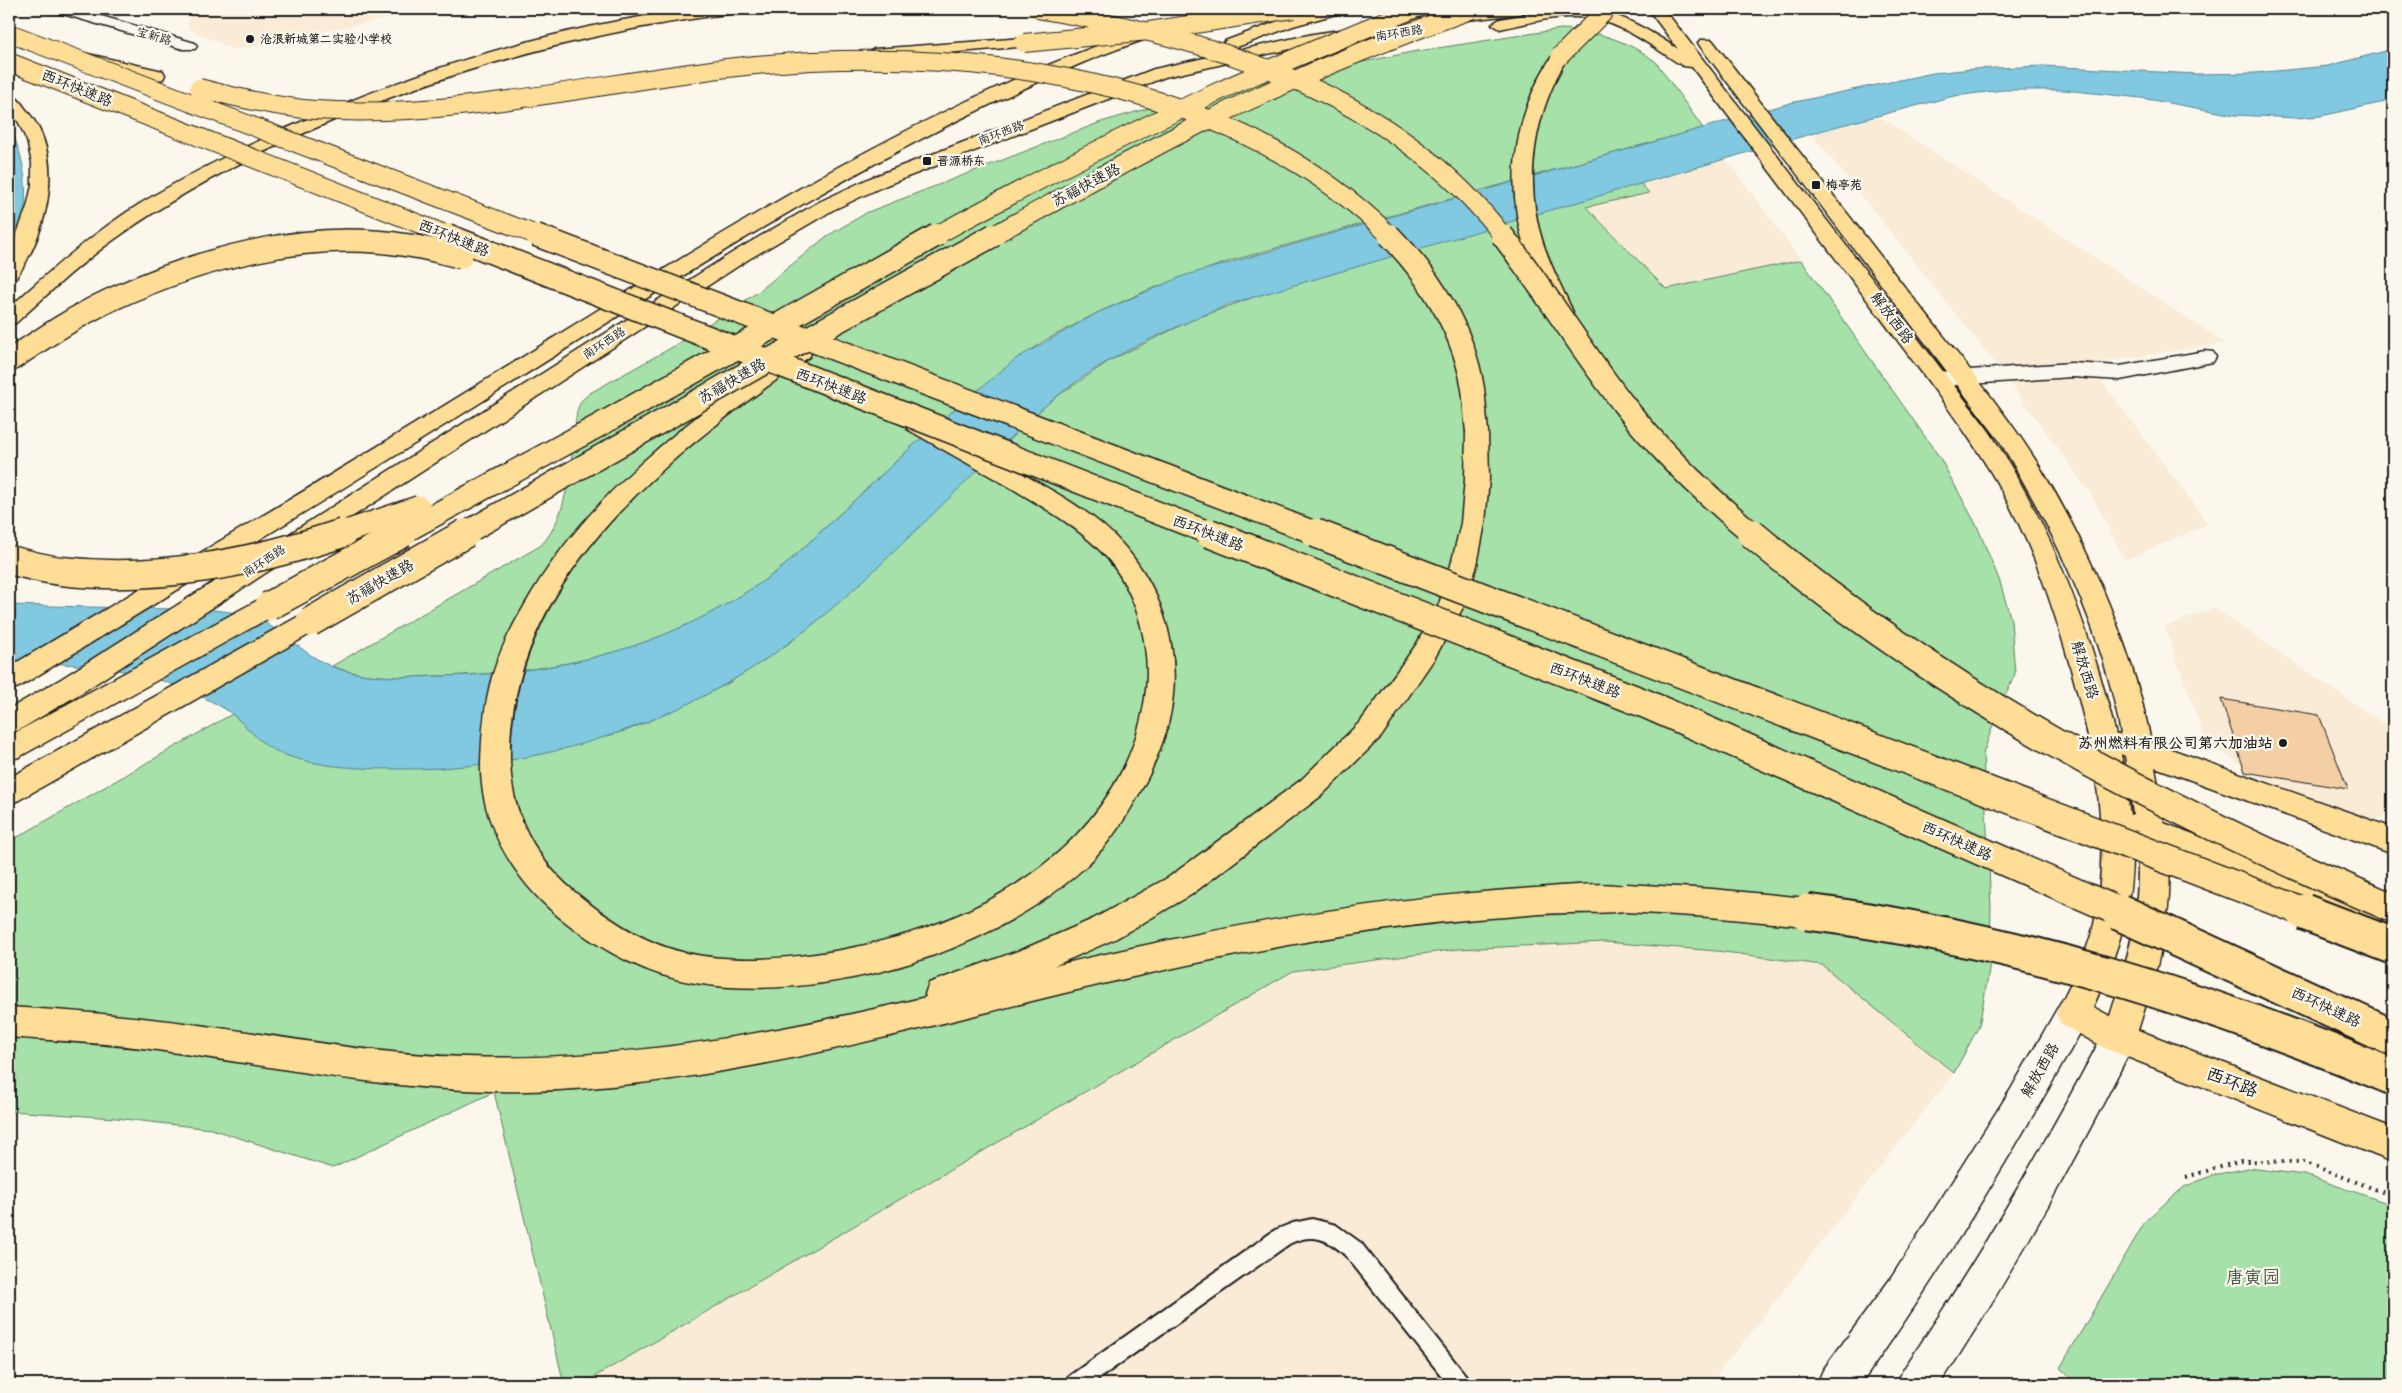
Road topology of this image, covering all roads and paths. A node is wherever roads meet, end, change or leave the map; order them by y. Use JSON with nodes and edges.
{"nodes":[{"id":1,"x":61,"y":9,"type":"edge"},
{"id":2,"x":727,"y":9,"type":"edge"},
{"id":3,"x":1037,"y":9,"type":"edge"},
{"id":4,"x":1230,"y":9,"type":"edge"},
{"id":5,"x":1268,"y":9,"type":"edge"},
{"id":6,"x":1293,"y":9,"type":"edge"},
{"id":7,"x":1338,"y":9,"type":"edge"},
{"id":8,"x":1414,"y":9,"type":"edge"},
{"id":9,"x":1473,"y":9,"type":"edge"},
{"id":10,"x":1520,"y":9,"type":"edge"},
{"id":11,"x":1608,"y":9,"type":"edge"},
{"id":12,"x":1656,"y":9,"type":"edge"},
{"id":13,"x":9,"y":22,"type":"edge"},
{"id":14,"x":1695,"y":30,"type":"dead end"},
{"id":15,"x":9,"y":33,"type":"edge"},
{"id":16,"x":189,"y":46,"type":"dead end"},
{"id":17,"x":1143,"y":53,"type":"dead end"},
{"id":18,"x":66,"y":54,"type":"junction"},
{"id":19,"x":9,"y":62,"type":"edge"},
{"id":20,"x":1097,"y":70,"type":"dead end"},
{"id":21,"x":683,"y":73,"type":"junction"},
{"id":22,"x":1705,"y":74,"type":"junction"},
{"id":23,"x":157,"y":75,"type":"junction"},
{"id":24,"x":1153,"y":76,"type":"junction"},
{"id":25,"x":9,"y":99,"type":"edge"},
{"id":26,"x":856,"y":168,"type":"junction"},
{"id":27,"x":9,"y":274,"type":"edge"},
{"id":28,"x":882,"y":295,"type":"junction"},
{"id":29,"x":9,"y":319,"type":"edge"},
{"id":30,"x":692,"y":332,"type":"junction"},
{"id":31,"x":1574,"y":336,"type":"junction"},
{"id":32,"x":2205,"y":358,"type":"dead end"},
{"id":33,"x":9,"y":361,"type":"edge"},
{"id":34,"x":1964,"y":377,"type":"junction"},
{"id":35,"x":1939,"y":379,"type":"junction"},
{"id":36,"x":888,"y":408,"type":"junction"},
{"id":37,"x":570,"y":443,"type":"junction"},
{"id":38,"x":9,"y":560,"type":"edge"},
{"id":39,"x":9,"y":680,"type":"edge"},
{"id":40,"x":9,"y":722,"type":"edge"},
{"id":41,"x":2105,"y":739,"type":"junction"},
{"id":42,"x":2137,"y":748,"type":"junction"},
{"id":43,"x":9,"y":749,"type":"edge"},
{"id":44,"x":9,"y":792,"type":"edge"},
{"id":45,"x":2116,"y":818,"type":"junction"},
{"id":46,"x":2150,"y":831,"type":"junction"},
{"id":47,"x":2393,"y":841,"type":"edge"},
{"id":48,"x":2393,"y":908,"type":"edge"},
{"id":49,"x":2393,"y":929,"type":"edge"},
{"id":50,"x":2393,"y":946,"type":"edge"},
{"id":51,"x":2073,"y":1013,"type":"junction"},
{"id":52,"x":9,"y":1022,"type":"edge"},
{"id":53,"x":2119,"y":1038,"type":"junction"},
{"id":54,"x":2393,"y":1038,"type":"edge"},
{"id":55,"x":802,"y":1040,"type":"junction"},
{"id":56,"x":2393,"y":1077,"type":"edge"},
{"id":57,"x":2393,"y":1145,"type":"edge"},
{"id":58,"x":2186,"y":1177,"type":"dead end"},
{"id":59,"x":2393,"y":1196,"type":"edge"},
{"id":60,"x":1075,"y":1384,"type":"edge"},
{"id":61,"x":1460,"y":1384,"type":"edge"},
{"id":62,"x":1837,"y":1384,"type":"edge"},
{"id":63,"x":1917,"y":1384,"type":"edge"}],
"edges":[{"from":1,"to":16,"type":"main road","name":"宝新路"},
{"from":2,"to":29,"type":"main road","bridge":true},
{"from":3,"to":31,"type":"main road","bridge":true},
{"from":4,"to":26,"type":"main road","name":"南环西路"},
{"from":5,"to":17,"type":"main road"},
{"from":6,"to":21,"type":"main road","bridge":true},
{"from":7,"to":24,"type":"main road"},
{"from":8,"to":37,"type":"main road","name":"苏福快速路","bridge":true},
{"from":9,"to":28,"type":"main road","name":"苏福快速路","bridge":true},
{"from":10,"to":24,"type":"main road","name":"南环西路"},
{"from":11,"to":31,"type":"main road","bridge":true},
{"from":12,"to":22,"type":"main road","name":"解放西路"},
{"from":13,"to":23,"type":"main road"},
{"from":14,"to":34,"type":"main road","name":"解放西路"},
{"from":15,"to":18,"type":"main road","name":"西环快速路","bridge":true},
{"from":18,"to":23,"type":"main road","bridge":true},
{"from":18,"to":50,"type":"main road","name":"西环快速路","bridge":true},
{"from":19,"to":30,"type":"main road","name":"西环快速路","bridge":true},
{"from":20,"to":26,"type":"main road"},
{"from":21,"to":23,"type":"main road","bridge":true},
{"from":21,"to":55,"type":"main road","bridge":true},
{"from":22,"to":24,"type":"main road"},
{"from":22,"to":35,"type":"main road","name":"解放西路"},
{"from":24,"to":40,"type":"main road","name":"南环西路"},
{"from":25,"to":27,"type":"main road"},
{"from":26,"to":39,"type":"main road","name":"南环西路"},
{"from":28,"to":36,"type":"main road","bridge":true},
{"from":28,"to":44,"type":"main road","name":"苏福快速路","bridge":true},
{"from":30,"to":33,"type":"main road","bridge":true},
{"from":30,"to":36,"type":"main road","name":"西环快速路","bridge":true},
{"from":31,"to":48,"type":"main road","bridge":true},
{"from":32,"to":34,"type":"main road"},
{"from":34,"to":35,"type":"main road"},
{"from":34,"to":42,"type":"main road","name":"解放西路"},
{"from":35,"to":41,"type":"main road","name":"解放西路"},
{"from":36,"to":54,"type":"main road","name":"西环快速路","bridge":true},
{"from":37,"to":38,"type":"main road","bridge":true},
{"from":37,"to":43,"type":"main road","name":"苏福快速路","bridge":true},
{"from":41,"to":42,"type":"main road"},
{"from":41,"to":45,"type":"main road","name":"解放西路"},
{"from":42,"to":46,"type":"main road","name":"解放西路"},
{"from":42,"to":47,"type":"main road"},
{"from":45,"to":46,"type":"main road"},
{"from":45,"to":51,"type":"main road","name":"解放西路"},
{"from":46,"to":49,"type":"main road"},
{"from":46,"to":53,"type":"main road","name":"解放西路"},
{"from":51,"to":53,"type":"main road","name":"西环路"},
{"from":51,"to":62,"type":"main road","name":"解放西路"},
{"from":52,"to":55,"type":"main road"},
{"from":53,"to":57,"type":"main road","name":"西环路"},
{"from":53,"to":63,"type":"main road","name":"解放西路"},
{"from":55,"to":56,"type":"main road","bridge":true},
{"from":58,"to":59,"type":"path"},
{"from":60,"to":61,"type":"lane"}]}
